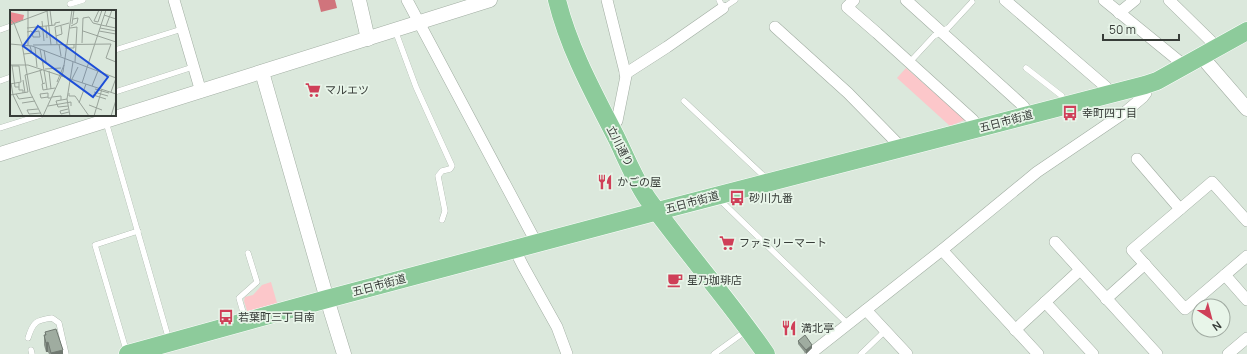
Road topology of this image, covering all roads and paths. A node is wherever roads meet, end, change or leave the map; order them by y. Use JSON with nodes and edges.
{"nodes":[{"id":1,"x":83,"y":0,"type":"edge"},
{"id":2,"x":174,"y":0,"type":"edge"},
{"id":3,"x":358,"y":0,"type":"edge"},
{"id":4,"x":407,"y":0,"type":"edge"},
{"id":5,"x":490,"y":0,"type":"edge"},
{"id":6,"x":558,"y":0,"type":"edge"},
{"id":7,"x":607,"y":0,"type":"edge"},
{"id":8,"x":735,"y":0,"type":"edge"},
{"id":9,"x":854,"y":0,"type":"edge"},
{"id":10,"x":906,"y":0,"type":"edge"},
{"id":11,"x":1005,"y":0,"type":"edge"},
{"id":12,"x":1104,"y":0,"type":"edge"},
{"id":13,"x":1135,"y":0,"type":"edge"},
{"id":14,"x":1170,"y":0,"type":"edge"},
{"id":15,"x":972,"y":2,"type":"dead end"},
{"id":16,"x":70,"y":4,"type":"dead end"},
{"id":17,"x":721,"y":4,"type":"edge"},
{"id":18,"x":1119,"y":13,"type":"junction"},
{"id":19,"x":420,"y":23,"type":"junction"},
{"id":20,"x":10,"y":26,"type":"edge"},
{"id":21,"x":775,"y":27,"type":"dead end"},
{"id":22,"x":182,"y":29,"type":"junction"},
{"id":23,"x":0,"y":30,"type":"edge"},
{"id":24,"x":395,"y":30,"type":"junction"},
{"id":25,"x":941,"y":31,"type":"junction"},
{"id":26,"x":1247,"y":31,"type":"edge"},
{"id":27,"x":368,"y":39,"type":"junction"},
{"id":28,"x":1218,"y":48,"type":"junction"},
{"id":29,"x":116,"y":50,"type":"edge"},
{"id":30,"x":1202,"y":57,"type":"junction"},
{"id":31,"x":909,"y":63,"type":"junction"},
{"id":32,"x":1185,"y":66,"type":"junction"},
{"id":33,"x":193,"y":68,"type":"junction"},
{"id":34,"x":1026,"y":68,"type":"dead end"},
{"id":35,"x":262,"y":72,"type":"junction"},
{"id":36,"x":626,"y":74,"type":"junction"},
{"id":37,"x":10,"y":77,"type":"edge"},
{"id":38,"x":0,"y":81,"type":"edge"},
{"id":39,"x":1145,"y":85,"type":"junction"},
{"id":40,"x":116,"y":92,"type":"edge"},
{"id":41,"x":201,"y":92,"type":"junction"},
{"id":42,"x":1108,"y":95,"type":"junction"},
{"id":43,"x":684,"y":101,"type":"dead end"},
{"id":44,"x":1064,"y":106,"type":"junction"},
{"id":45,"x":1247,"y":109,"type":"edge"},
{"id":46,"x":1026,"y":115,"type":"junction"},
{"id":47,"x":38,"y":116,"type":"edge"},
{"id":48,"x":106,"y":121,"type":"junction"},
{"id":49,"x":610,"y":125,"type":"junction"},
{"id":50,"x":0,"y":128,"type":"edge"},
{"id":51,"x":976,"y":129,"type":"junction"},
{"id":52,"x":902,"y":148,"type":"junction"},
{"id":53,"x":0,"y":154,"type":"edge"},
{"id":54,"x":1137,"y":159,"type":"dead end"},
{"id":55,"x":770,"y":182,"type":"junction"},
{"id":56,"x":716,"y":196,"type":"junction"},
{"id":57,"x":1180,"y":209,"type":"junction"},
{"id":58,"x":658,"y":211,"type":"junction"},
{"id":59,"x":442,"y":220,"type":"dead end"},
{"id":60,"x":1247,"y":221,"type":"edge"},
{"id":61,"x":138,"y":231,"type":"junction"},
{"id":62,"x":1055,"y":242,"type":"dead end"},
{"id":63,"x":537,"y":244,"type":"junction"},
{"id":64,"x":516,"y":250,"type":"junction"},
{"id":65,"x":942,"y":250,"type":"junction"},
{"id":66,"x":248,"y":253,"type":"dead end"},
{"id":67,"x":1247,"y":256,"type":"edge"},
{"id":68,"x":1145,"y":264,"type":"junction"},
{"id":69,"x":1080,"y":270,"type":"junction"},
{"id":70,"x":1225,"y":275,"type":"junction"},
{"id":71,"x":326,"y":299,"type":"junction"},
{"id":72,"x":1106,"y":299,"type":"junction"},
{"id":73,"x":1247,"y":300,"type":"edge"},
{"id":74,"x":1045,"y":302,"type":"junction"},
{"id":75,"x":866,"y":310,"type":"junction"},
{"id":76,"x":246,"y":322,"type":"junction"},
{"id":77,"x":848,"y":324,"type":"junction"},
{"id":78,"x":748,"y":328,"type":"junction"},
{"id":79,"x":1015,"y":330,"type":"junction"},
{"id":80,"x":886,"y":331,"type":"junction"},
{"id":81,"x":28,"y":338,"type":"dead end"},
{"id":82,"x":1247,"y":338,"type":"edge"},
{"id":83,"x":170,"y":342,"type":"junction"},
{"id":84,"x":1233,"y":352,"type":"edge"},
{"id":85,"x":66,"y":354,"type":"edge"},
{"id":86,"x":128,"y":354,"type":"edge"},
{"id":87,"x":344,"y":354,"type":"edge"},
{"id":88,"x":567,"y":354,"type":"edge"},
{"id":89,"x":714,"y":354,"type":"edge"},
{"id":90,"x":766,"y":354,"type":"edge"},
{"id":91,"x":810,"y":354,"type":"edge"},
{"id":92,"x":861,"y":354,"type":"edge"},
{"id":93,"x":907,"y":354,"type":"edge"},
{"id":94,"x":1038,"y":354,"type":"edge"},
{"id":95,"x":1094,"y":354,"type":"edge"},
{"id":96,"x":1157,"y":354,"type":"edge"}],
"edges":[{"from":1,"to":16,"type":"lane"},
{"from":2,"to":22,"type":"street"},
{"from":3,"to":27,"type":"street"},
{"from":4,"to":19,"type":"street"},
{"from":5,"to":19,"type":"street"},
{"from":6,"to":49,"type":"main road","name":"立川通り"},
{"from":7,"to":36,"type":"street"},
{"from":8,"to":17,"type":"lane"},
{"from":9,"to":31,"type":"street"},
{"from":10,"to":25,"type":"street"},
{"from":11,"to":42,"type":"street"},
{"from":12,"to":18,"type":"street"},
{"from":13,"to":18,"type":"street"},
{"from":14,"to":28,"type":"street"},
{"from":15,"to":25,"type":"lane"},
{"from":17,"to":36,"type":"street"},
{"from":18,"to":32,"type":"street"},
{"from":19,"to":24,"type":"street"},
{"from":19,"to":63,"type":"street"},
{"from":20,"to":23,"type":"lane"},
{"from":21,"to":52,"type":"street"},
{"from":22,"to":29,"type":"lane"},
{"from":22,"to":33,"type":"street"},
{"from":24,"to":27,"type":"street"},
{"from":24,"to":59,"type":"lane"},
{"from":25,"to":31,"type":"lane"},
{"from":25,"to":46,"type":"street"},
{"from":26,"to":28,"type":"main road","name":"五日市街道"},
{"from":27,"to":35,"type":"street"},
{"from":28,"to":30,"type":"main road","name":"五日市街道"},
{"from":30,"to":32,"type":"main road","name":"五日市街道"},
{"from":30,"to":45,"type":"street"},
{"from":31,"to":51,"type":"street"},
{"from":32,"to":39,"type":"main road","name":"五日市街道"},
{"from":33,"to":40,"type":"lane"},
{"from":33,"to":41,"type":"street"},
{"from":34,"to":44,"type":"lane"},
{"from":35,"to":41,"type":"street"},
{"from":35,"to":71,"type":"street"},
{"from":36,"to":49,"type":"street"},
{"from":37,"to":38,"type":"lane"},
{"from":39,"to":42,"type":"main road","name":"五日市街道"},
{"from":39,"to":65,"type":"street"},
{"from":41,"to":48,"type":"street"},
{"from":42,"to":44,"type":"main road","name":"五日市街道"},
{"from":43,"to":55,"type":"lane"},
{"from":44,"to":46,"type":"main road","name":"五日市街道"},
{"from":46,"to":51,"type":"main road","name":"五日市街道"},
{"from":47,"to":50,"type":"lane"},
{"from":48,"to":53,"type":"street"},
{"from":48,"to":61,"type":"lane"},
{"from":49,"to":58,"type":"main road","name":"立川通り"},
{"from":51,"to":52,"type":"main road","name":"五日市街道"},
{"from":52,"to":55,"type":"main road","name":"五日市街道"},
{"from":54,"to":57,"type":"street"},
{"from":55,"to":56,"type":"main road","name":"五日市街道"},
{"from":56,"to":58,"type":"main road","name":"五日市街道"},
{"from":56,"to":77,"type":"lane"},
{"from":57,"to":60,"type":"street"},
{"from":57,"to":68,"type":"street"},
{"from":58,"to":63,"type":"main road","name":"五日市街道"},
{"from":58,"to":78,"type":"main road","name":"立川通り"},
{"from":61,"to":83,"type":"lane"},
{"from":61,"to":86,"type":"lane"},
{"from":62,"to":69,"type":"street"},
{"from":63,"to":64,"type":"main road","name":"五日市街道"},
{"from":64,"to":71,"type":"main road","name":"五日市街道"},
{"from":64,"to":88,"type":"street"},
{"from":65,"to":75,"type":"street"},
{"from":65,"to":79,"type":"street"},
{"from":66,"to":76,"type":"lane"},
{"from":67,"to":70,"type":"street"},
{"from":68,"to":70,"type":"street"},
{"from":68,"to":72,"type":"street"},
{"from":69,"to":72,"type":"street"},
{"from":69,"to":74,"type":"street"},
{"from":70,"to":73,"type":"street"},
{"from":71,"to":76,"type":"main road","name":"五日市街道"},
{"from":71,"to":87,"type":"street"},
{"from":72,"to":96,"type":"street"},
{"from":74,"to":79,"type":"street"},
{"from":74,"to":95,"type":"street"},
{"from":75,"to":77,"type":"street"},
{"from":75,"to":80,"type":"street"},
{"from":76,"to":83,"type":"main road","name":"五日市街道"},
{"from":77,"to":91,"type":"street"},
{"from":78,"to":89,"type":"lane"},
{"from":78,"to":90,"type":"main road","name":"立川通り"},
{"from":79,"to":94,"type":"street"},
{"from":80,"to":92,"type":"lane"},
{"from":80,"to":93,"type":"street"},
{"from":81,"to":85,"type":"lane"},
{"from":82,"to":84,"type":"street"},
{"from":83,"to":86,"type":"main road","name":"五日市街道"}]}
